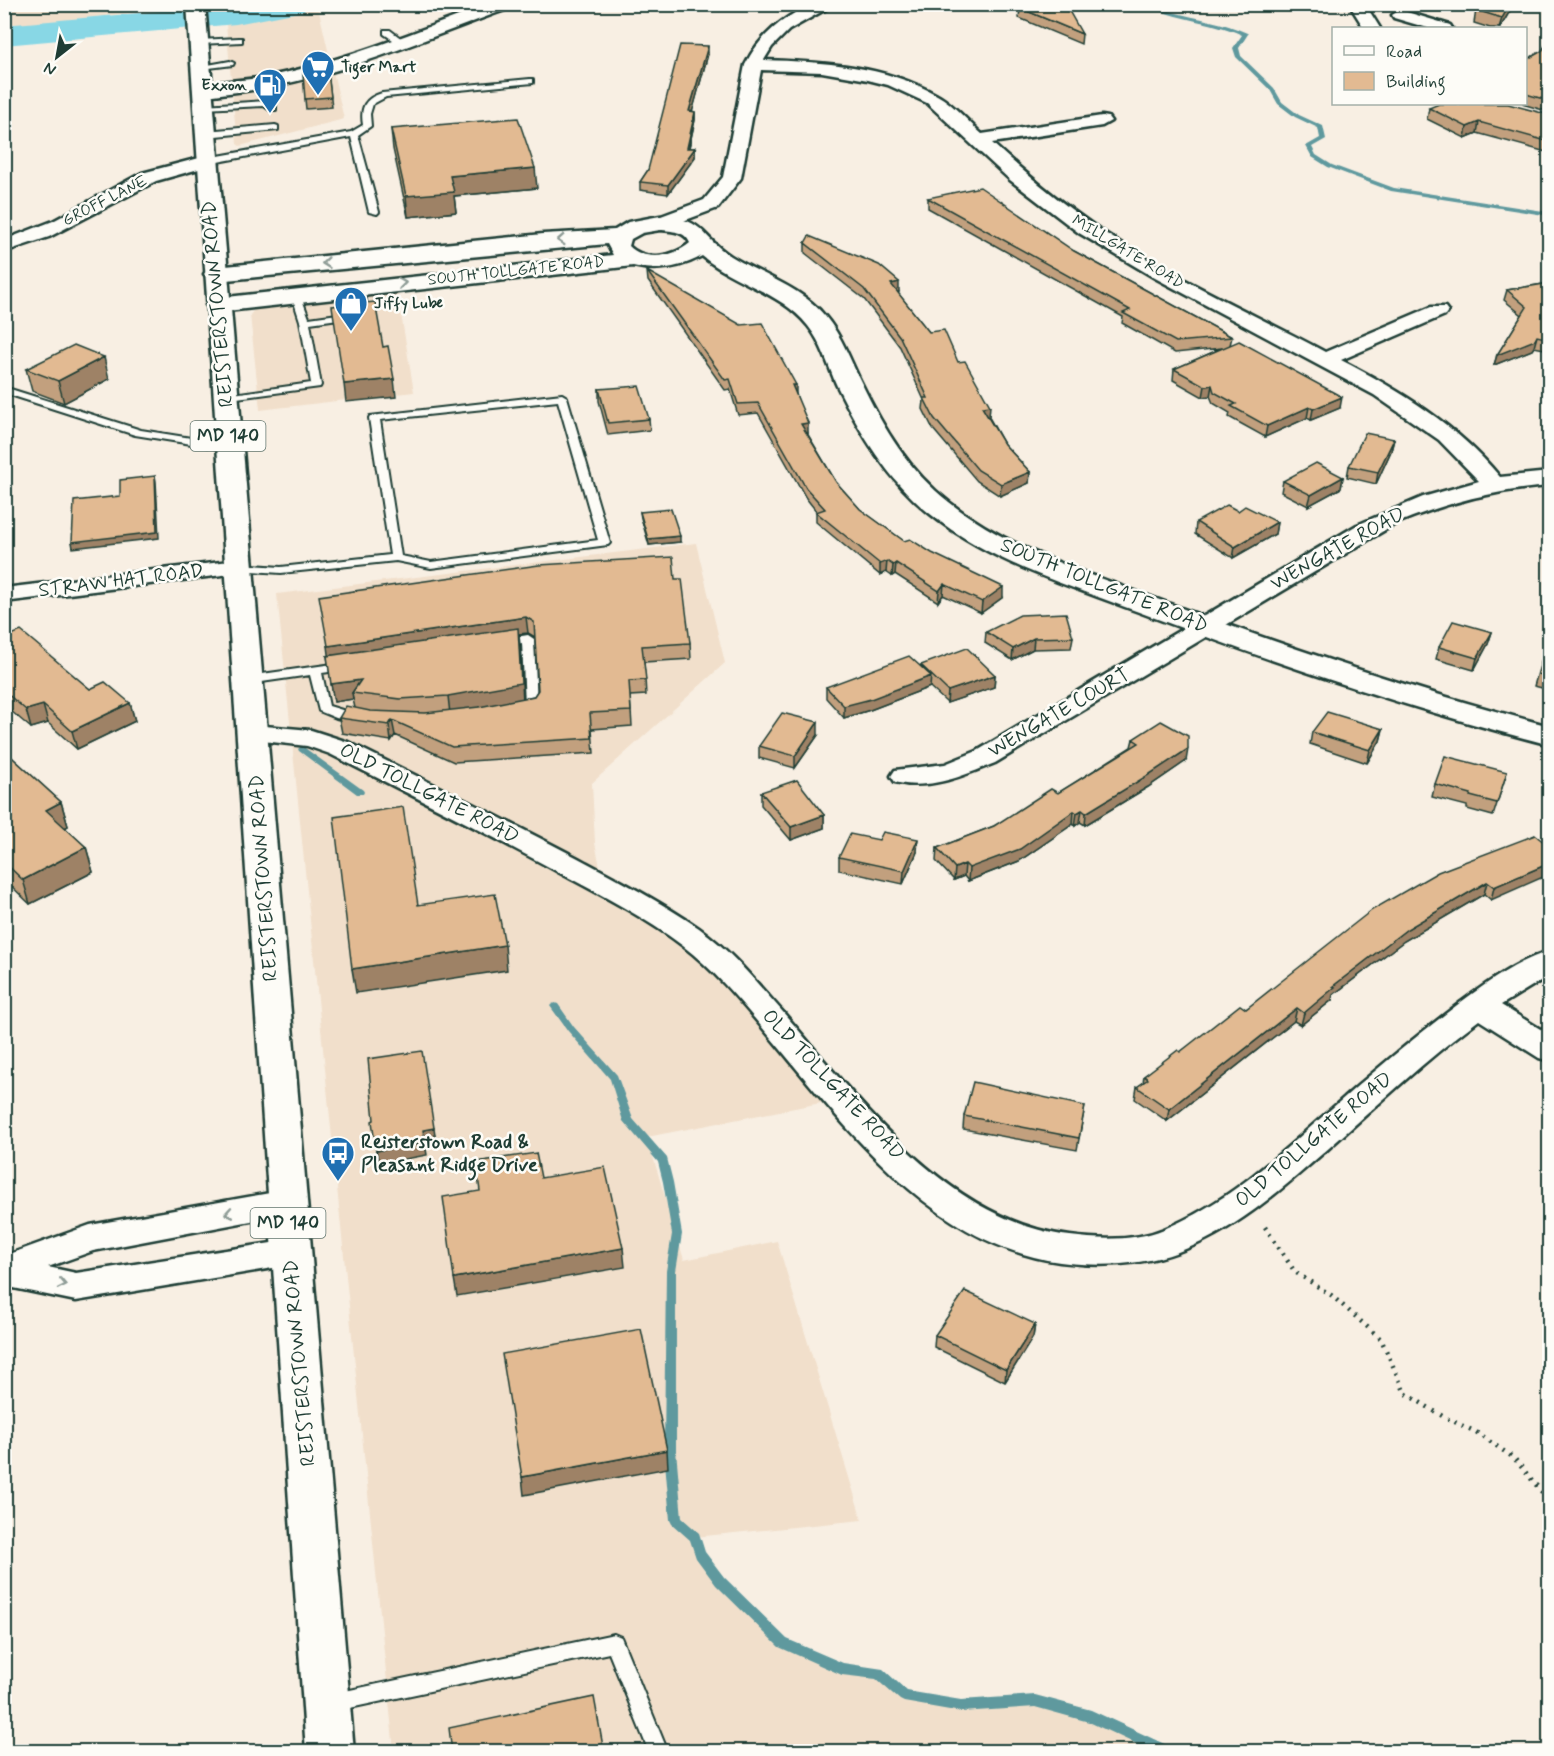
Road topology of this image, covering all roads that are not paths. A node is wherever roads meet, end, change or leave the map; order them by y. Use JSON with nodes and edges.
{"nodes":[{"id":1,"x":827,"y":4,"type":"edge"},
{"id":2,"x":1356,"y":4,"type":"edge"},
{"id":3,"x":196,"y":5,"type":"edge"},
{"id":4,"x":503,"y":6,"type":"edge"},
{"id":5,"x":1400,"y":15,"type":"dead end"},
{"id":6,"x":1371,"y":27,"type":"edge"},
{"id":7,"x":1433,"y":27,"type":"edge"},
{"id":8,"x":387,"y":32,"type":"dead end"},
{"id":9,"x":198,"y":36,"type":"junction"},
{"id":10,"x":239,"y":40,"type":"dead end"},
{"id":11,"x":402,"y":42,"type":"junction"},
{"id":12,"x":230,"y":63,"type":"dead end"},
{"id":13,"x":753,"y":65,"type":"junction"},
{"id":14,"x":201,"y":67,"type":"junction"},
{"id":15,"x":530,"y":81,"type":"dead end"},
{"id":16,"x":204,"y":99,"type":"junction"},
{"id":17,"x":273,"y":108,"type":"dead end"},
{"id":18,"x":1102,"y":121,"type":"dead end"},
{"id":19,"x":205,"y":134,"type":"junction"},
{"id":20,"x":354,"y":134,"type":"junction"},
{"id":21,"x":979,"y":140,"type":"junction"},
{"id":22,"x":278,"y":148,"type":"junction"},
{"id":23,"x":207,"y":160,"type":"junction"},
{"id":24,"x":711,"y":204,"type":"junction"},
{"id":25,"x":374,"y":212,"type":"dead end"},
{"id":26,"x":660,"y":223,"type":"junction"},
{"id":27,"x":620,"y":236,"type":"junction"},
{"id":28,"x":700,"y":240,"type":"junction"},
{"id":29,"x":4,"y":246,"type":"edge"},
{"id":30,"x":635,"y":259,"type":"junction"},
{"id":31,"x":659,"y":262,"type":"junction"},
{"id":32,"x":216,"y":274,"type":"junction"},
{"id":33,"x":767,"y":286,"type":"junction"},
{"id":34,"x":360,"y":289,"type":"junction"},
{"id":35,"x":297,"y":296,"type":"junction"},
{"id":36,"x":218,"y":305,"type":"junction"},
{"id":37,"x":1438,"y":311,"type":"dead end"},
{"id":38,"x":305,"y":321,"type":"junction"},
{"id":39,"x":1324,"y":360,"type":"junction"},
{"id":40,"x":4,"y":390,"type":"edge"},
{"id":41,"x":226,"y":398,"type":"junction"},
{"id":42,"x":229,"y":447,"type":"junction"},
{"id":43,"x":1550,"y":479,"type":"edge"},
{"id":44,"x":1493,"y":484,"type":"junction"},
{"id":45,"x":396,"y":558,"type":"junction"},
{"id":46,"x":238,"y":567,"type":"junction"},
{"id":47,"x":4,"y":595,"type":"edge"},
{"id":48,"x":1204,"y":627,"type":"junction"},
{"id":49,"x":494,"y":645,"type":"edge"},
{"id":50,"x":360,"y":664,"type":"edge"},
{"id":51,"x":315,"y":670,"type":"junction"},
{"id":52,"x":248,"y":680,"type":"junction"},
{"id":53,"x":508,"y":710,"type":"edge"},
{"id":54,"x":368,"y":720,"type":"edge"},
{"id":55,"x":253,"y":733,"type":"junction"},
{"id":56,"x":1550,"y":736,"type":"edge"},
{"id":57,"x":905,"y":776,"type":"dead end"},
{"id":58,"x":1550,"y":961,"type":"edge"},
{"id":59,"x":1478,"y":1005,"type":"junction"},
{"id":60,"x":1550,"y":1050,"type":"edge"},
{"id":61,"x":287,"y":1203,"type":"junction"},
{"id":62,"x":291,"y":1253,"type":"junction"},
{"id":63,"x":4,"y":1271,"type":"edge"},
{"id":64,"x":326,"y":1704,"type":"junction"},
{"id":65,"x":330,"y":1752,"type":"edge"},
{"id":66,"x":659,"y":1752,"type":"edge"}],
"edges":[{"from":1,"to":13,"type":"street"},
{"from":2,"to":6,"type":"street"},
{"from":3,"to":9,"type":"street","name":"REISTERSTOWN ROAD","number":"MD 140"},
{"from":4,"to":11,"type":"street"},
{"from":5,"to":7,"type":"street"},
{"from":8,"to":11,"type":"lane"},
{"from":9,"to":10,"type":"lane"},
{"from":9,"to":14,"type":"street","name":"REISTERSTOWN ROAD","number":"MD 140"},
{"from":11,"to":16,"type":"street"},
{"from":12,"to":14,"type":"lane"},
{"from":13,"to":21,"type":"street","name":"MILLGATE ROAD"},
{"from":13,"to":24,"type":"street"},
{"from":14,"to":16,"type":"street","name":"REISTERSTOWN ROAD","number":"MD 140"},
{"from":15,"to":20,"type":"lane"},
{"from":16,"to":17,"type":"lane"},
{"from":16,"to":19,"type":"street","name":"REISTERSTOWN ROAD","number":"MD 140"},
{"from":18,"to":21,"type":"street"},
{"from":19,"to":22,"type":"lane"},
{"from":19,"to":23,"type":"street","name":"REISTERSTOWN ROAD","number":"MD 140"},
{"from":20,"to":22,"type":"lane"},
{"from":20,"to":25,"type":"lane"},
{"from":21,"to":39,"type":"street","name":"MILLGATE ROAD"},
{"from":22,"to":23,"type":"lane"},
{"from":23,"to":29,"type":"street","name":"GROFF LANE"},
{"from":23,"to":32,"type":"street","name":"REISTERSTOWN ROAD","number":"MD 140"},
{"from":24,"to":26,"type":"street"},
{"from":24,"to":28,"type":"street"},
{"from":26,"to":27,"type":"street","name":"SOUTH TOLLGATE ROAD"},
{"from":26,"to":28,"type":"street","name":"SOUTH TOLLGATE ROAD"},
{"from":27,"to":30,"type":"street"},
{"from":27,"to":32,"type":"street","name":"SOUTH TOLLGATE ROAD","one_way":true},
{"from":28,"to":31,"type":"street"},
{"from":28,"to":33,"type":"street","name":"SOUTH TOLLGATE ROAD"},
{"from":30,"to":31,"type":"street","name":"SOUTH TOLLGATE ROAD"},
{"from":34,"to":30,"type":"street","name":"SOUTH TOLLGATE ROAD","one_way":true},
{"from":31,"to":33,"type":"street","name":"SOUTH TOLLGATE ROAD"},
{"from":32,"to":36,"type":"street","name":"REISTERSTOWN ROAD","number":"MD 140"},
{"from":33,"to":48,"type":"street","name":"SOUTH TOLLGATE ROAD"},
{"from":34,"to":35,"type":"street","name":"SOUTH TOLLGATE ROAD"},
{"from":34,"to":38,"type":"lane"},
{"from":35,"to":36,"type":"street","name":"SOUTH TOLLGATE ROAD"},
{"from":35,"to":38,"type":"lane"},
{"from":36,"to":41,"type":"street","name":"REISTERSTOWN ROAD","number":"MD 140"},
{"from":37,"to":39,"type":"street"},
{"from":38,"to":41,"type":"lane"},
{"from":39,"to":44,"type":"street","name":"MILLGATE ROAD"},
{"from":40,"to":42,"type":"lane"},
{"from":41,"to":42,"type":"street","name":"REISTERSTOWN ROAD","number":"MD 140"},
{"from":42,"to":46,"type":"street","name":"REISTERSTOWN ROAD","number":"MD 140"},
{"from":43,"to":44,"type":"street","name":"WENGATE ROAD"},
{"from":44,"to":48,"type":"street","name":"WENGATE ROAD"},
{"from":45,"to":45,"type":"lane"},
{"from":45,"to":46,"type":"lane"},
{"from":46,"to":47,"type":"street","name":"STRAW HAT ROAD"},
{"from":46,"to":52,"type":"street","name":"REISTERSTOWN ROAD","number":"MD 140"},
{"from":48,"to":56,"type":"street","name":"SOUTH TOLLGATE ROAD"},
{"from":48,"to":57,"type":"street","name":"WENGATE COURT"},
{"from":49,"to":53,"type":"lane"},
{"from":50,"to":51,"type":"lane"},
{"from":51,"to":52,"type":"lane"},
{"from":51,"to":54,"type":"lane"},
{"from":52,"to":55,"type":"street","name":"REISTERSTOWN ROAD","number":"MD 140"},
{"from":55,"to":59,"type":"street","name":"OLD TOLLGATE ROAD"},
{"from":55,"to":61,"type":"street","name":"REISTERSTOWN ROAD","number":"MD 140"},
{"from":58,"to":59,"type":"street","name":"OLD TOLLGATE ROAD"},
{"from":59,"to":60,"type":"street"},
{"from":61,"to":62,"type":"street","name":"REISTERSTOWN ROAD","number":"MD 140"},
{"from":61,"to":63,"type":"street","one_way":true},
{"from":63,"to":62,"type":"street","one_way":true},
{"from":62,"to":64,"type":"street","name":"REISTERSTOWN ROAD","number":"MD 140"},
{"from":64,"to":65,"type":"street","name":"REISTERSTOWN ROAD","number":"MD 140"},
{"from":64,"to":66,"type":"lane"}]}
